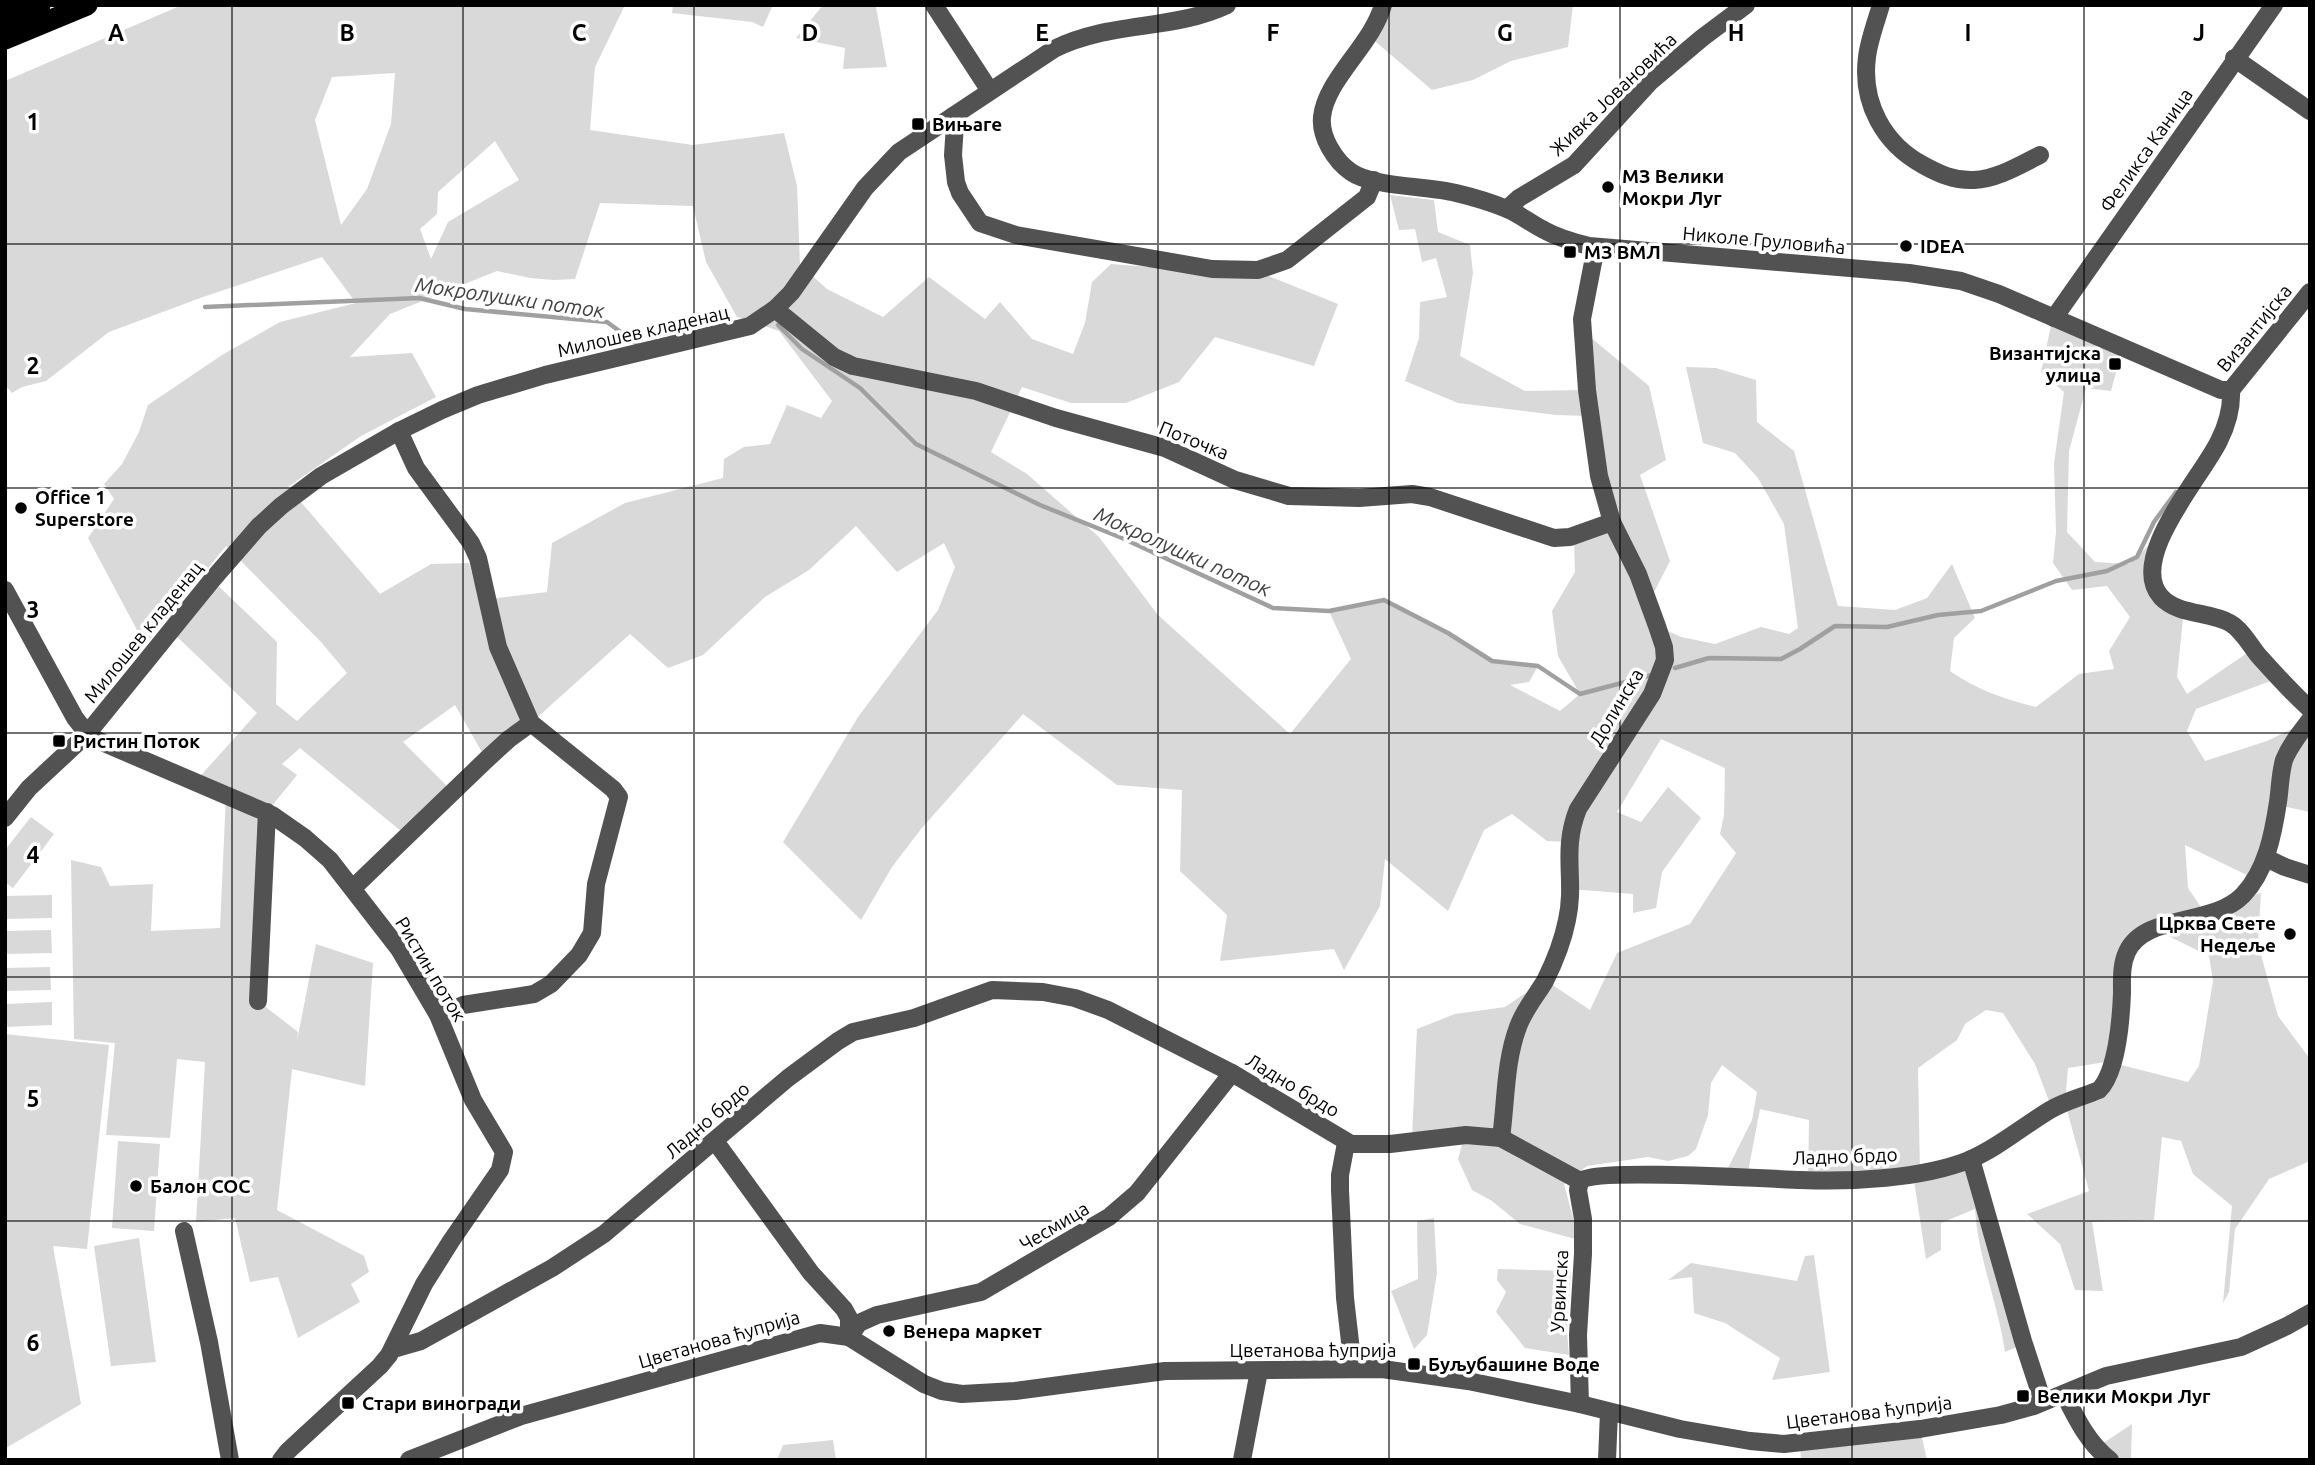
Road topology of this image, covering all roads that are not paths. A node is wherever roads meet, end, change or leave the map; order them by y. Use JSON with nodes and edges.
{"nodes":[{"id":1,"x":40,"y":5,"type":"edge"},
{"id":2,"x":87,"y":5,"type":"edge"},
{"id":3,"x":934,"y":5,"type":"edge"},
{"id":4,"x":1227,"y":5,"type":"edge"},
{"id":5,"x":1383,"y":5,"type":"edge"},
{"id":6,"x":1746,"y":5,"type":"edge"},
{"id":7,"x":1881,"y":5,"type":"edge"},
{"id":8,"x":2267,"y":8,"type":"edge"},
{"id":9,"x":5,"y":19,"type":"edge"},
{"id":10,"x":5,"y":39,"type":"edge"},
{"id":11,"x":2234,"y":58,"type":"junction"},
{"id":12,"x":990,"y":92,"type":"junction"},
{"id":13,"x":2310,"y":111,"type":"edge"},
{"id":14,"x":953,"y":116,"type":"junction"},
{"id":15,"x":2040,"y":156,"type":"dead end"},
{"id":16,"x":1374,"y":180,"type":"junction"},
{"id":17,"x":1507,"y":209,"type":"junction"},
{"id":18,"x":1596,"y":247,"type":"junction"},
{"id":19,"x":2310,"y":292,"type":"edge"},
{"id":20,"x":775,"y":309,"type":"junction"},
{"id":21,"x":2054,"y":318,"type":"junction"},
{"id":22,"x":2231,"y":390,"type":"junction"},
{"id":23,"x":399,"y":431,"type":"junction"},
{"id":24,"x":1612,"y":522,"type":"junction"},
{"id":25,"x":5,"y":590,"type":"edge"},
{"id":26,"x":2310,"y":709,"type":"edge"},
{"id":27,"x":2310,"y":720,"type":"edge"},
{"id":28,"x":531,"y":723,"type":"junction"},
{"id":29,"x":87,"y":734,"type":"junction"},
{"id":30,"x":267,"y":812,"type":"junction"},
{"id":31,"x":5,"y":818,"type":"edge"},
{"id":32,"x":2266,"y":858,"type":"junction"},
{"id":33,"x":2309,"y":874,"type":"edge"},
{"id":34,"x":354,"y":888,"type":"junction"},
{"id":35,"x":258,"y":1001,"type":"dead end"},
{"id":36,"x":438,"y":1015,"type":"junction"},
{"id":37,"x":1232,"y":1073,"type":"junction"},
{"id":38,"x":1501,"y":1138,"type":"junction"},
{"id":39,"x":716,"y":1141,"type":"junction"},
{"id":40,"x":1346,"y":1143,"type":"junction"},
{"id":41,"x":1971,"y":1159,"type":"junction"},
{"id":42,"x":1580,"y":1181,"type":"junction"},
{"id":43,"x":184,"y":1231,"type":"dead end"},
{"id":44,"x":2310,"y":1313,"type":"edge"},
{"id":45,"x":849,"y":1337,"type":"junction"},
{"id":46,"x":393,"y":1349,"type":"junction"},
{"id":47,"x":1353,"y":1368,"type":"junction"},
{"id":48,"x":1259,"y":1371,"type":"junction"},
{"id":49,"x":2064,"y":1394,"type":"junction"},
{"id":50,"x":2043,"y":1402,"type":"junction"},
{"id":51,"x":1580,"y":1404,"type":"junction"},
{"id":52,"x":1609,"y":1412,"type":"junction"},
{"id":53,"x":230,"y":1460,"type":"edge"},
{"id":54,"x":281,"y":1460,"type":"edge"},
{"id":55,"x":409,"y":1460,"type":"edge"},
{"id":56,"x":1242,"y":1460,"type":"edge"},
{"id":57,"x":1607,"y":1460,"type":"edge"},
{"id":58,"x":2110,"y":1460,"type":"edge"}],
"edges":[{"from":1,"to":9,"type":"highway"},
{"from":2,"to":10,"type":"highway"},
{"from":3,"to":12,"type":"street"},
{"from":4,"to":12,"type":"street","name":"Милошев кладенац"},
{"from":5,"to":16,"type":"street","name":"Николе Груловића"},
{"from":6,"to":17,"type":"street","name":"Живка Јовановића"},
{"from":7,"to":15,"type":"street"},
{"from":8,"to":11,"type":"street","name":"Феликса Каница"},
{"from":11,"to":13,"type":"street"},
{"from":11,"to":21,"type":"street","name":"Феликса Каница"},
{"from":12,"to":14,"type":"street","name":"Милошев кладенац"},
{"from":14,"to":16,"type":"street"},
{"from":14,"to":20,"type":"street","name":"Милошев кладенац"},
{"from":16,"to":17,"type":"street","name":"Николе Груловића"},
{"from":17,"to":18,"type":"street","name":"Николе Груловића"},
{"from":18,"to":21,"type":"street","name":"Николе Груловића"},
{"from":18,"to":24,"type":"street","name":"Долинска"},
{"from":19,"to":22,"type":"street","name":"Византијска"},
{"from":20,"to":23,"type":"street","name":"Милошев кладенац"},
{"from":20,"to":24,"type":"street","name":"Поточка"},
{"from":21,"to":22,"type":"street","name":"Николе Груловића"},
{"from":22,"to":26,"type":"street"},
{"from":23,"to":28,"type":"street"},
{"from":23,"to":29,"type":"street","name":"Милошев кладенац"},
{"from":24,"to":38,"type":"street","name":"Долинска"},
{"from":25,"to":29,"type":"street","name":"Милошев кладенац"},
{"from":27,"to":32,"type":"street","name":"Ладно брдо"},
{"from":28,"to":34,"type":"street"},
{"from":28,"to":36,"type":"street"},
{"from":29,"to":30,"type":"street","name":"Ристин поток"},
{"from":29,"to":31,"type":"street","name":"Милошев кладенац"},
{"from":30,"to":34,"type":"street","name":"Ристин поток"},
{"from":30,"to":35,"type":"street"},
{"from":32,"to":33,"type":"street"},
{"from":32,"to":41,"type":"street","name":"Ладно брдо"},
{"from":34,"to":36,"type":"street","name":"Ристин поток"},
{"from":36,"to":46,"type":"street","name":"Ристин поток"},
{"from":37,"to":39,"type":"street","name":"Ладно брдо"},
{"from":37,"to":40,"type":"street","name":"Ладно брдо"},
{"from":37,"to":45,"type":"street","name":"Чесмица"},
{"from":38,"to":40,"type":"street","name":"Ладно брдо"},
{"from":38,"to":42,"type":"street","name":"Ладно брдо"},
{"from":39,"to":45,"type":"street"},
{"from":39,"to":46,"type":"street","name":"Ладно брдо"},
{"from":40,"to":47,"type":"street"},
{"from":41,"to":42,"type":"street","name":"Ладно брдо"},
{"from":41,"to":50,"type":"street"},
{"from":42,"to":51,"type":"street","name":"Урвинска"},
{"from":43,"to":53,"type":"street"},
{"from":44,"to":49,"type":"street","name":"Цветанова ћуприја"},
{"from":45,"to":48,"type":"street","name":"Цветанова ћуприја"},
{"from":45,"to":55,"type":"street","name":"Цветанова ћуприја"},
{"from":46,"to":54,"type":"street"},
{"from":47,"to":48,"type":"street","name":"Цветанова ћуприја"},
{"from":47,"to":51,"type":"street","name":"Цветанова ћуприја"},
{"from":48,"to":56,"type":"street"},
{"from":49,"to":50,"type":"street","name":"Цветанова ћуприја"},
{"from":49,"to":58,"type":"street"},
{"from":50,"to":52,"type":"street","name":"Цветанова ћуприја"},
{"from":51,"to":52,"type":"street","name":"Цветанова ћуприја"},
{"from":52,"to":57,"type":"street"}]}
